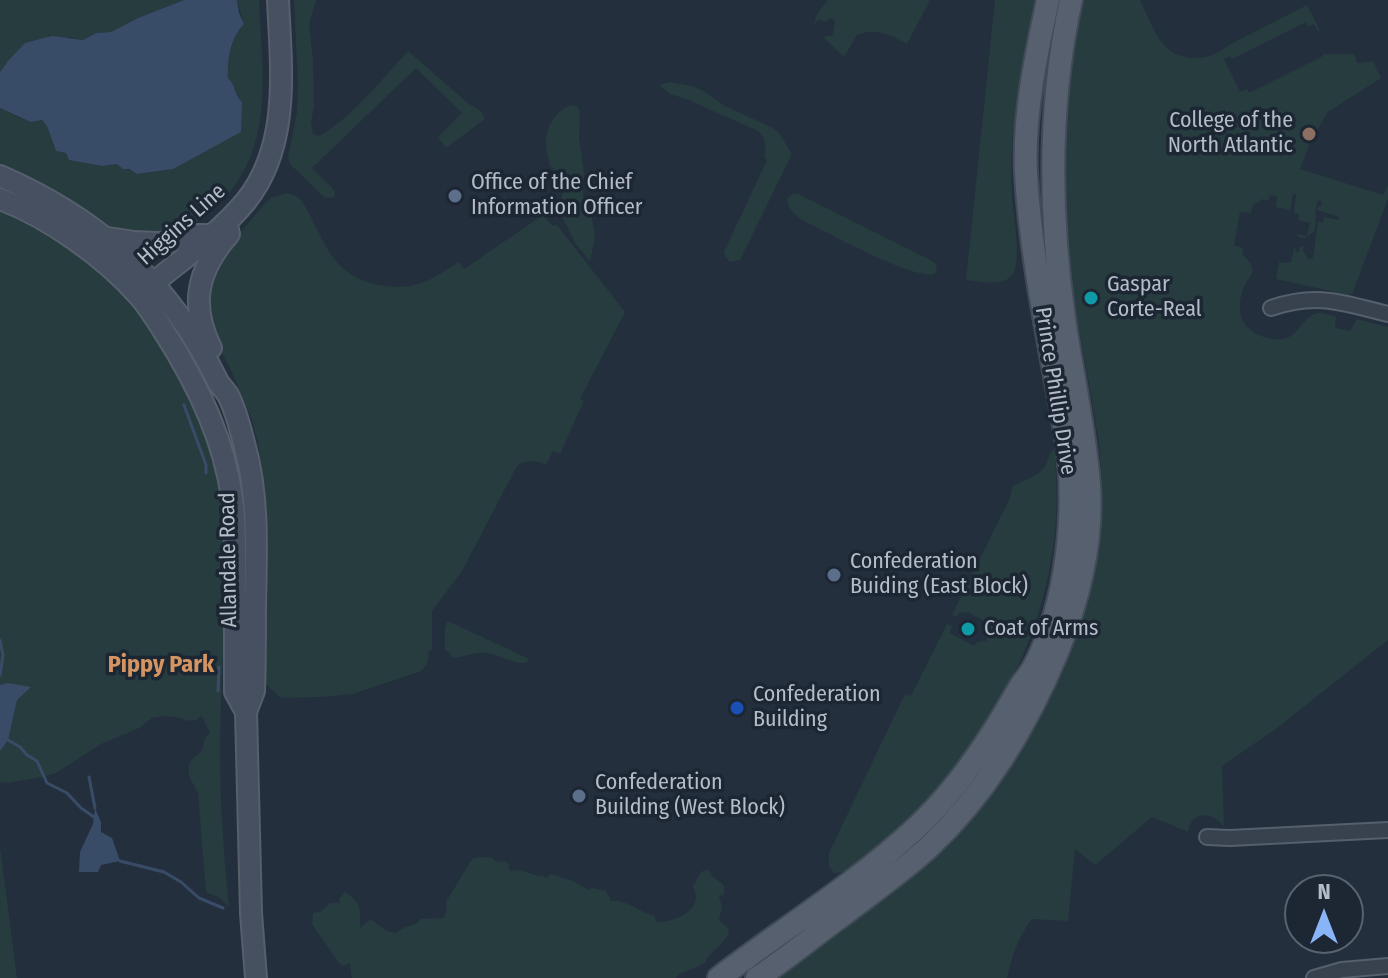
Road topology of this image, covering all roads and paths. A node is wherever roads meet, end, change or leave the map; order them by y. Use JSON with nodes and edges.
{"nodes":[{"id":1,"x":278,"y":0,"type":"edge"},
{"id":2,"x":1048,"y":0,"type":"edge"},
{"id":3,"x":1071,"y":0,"type":"edge"},
{"id":4,"x":0,"y":176,"type":"edge"},
{"id":5,"x":0,"y":199,"type":"edge"},
{"id":6,"x":218,"y":228,"type":"junction"},
{"id":7,"x":108,"y":238,"type":"junction"},
{"id":8,"x":146,"y":289,"type":"junction"},
{"id":9,"x":1271,"y":308,"type":"dead end"},
{"id":10,"x":1388,"y":314,"type":"edge"},
{"id":11,"x":227,"y":395,"type":"junction"},
{"id":12,"x":246,"y":712,"type":"junction"},
{"id":13,"x":1388,"y":830,"type":"edge"},
{"id":14,"x":1207,"y":837,"type":"dead end"},
{"id":15,"x":1388,"y":966,"type":"edge"},
{"id":16,"x":256,"y":978,"type":"edge"},
{"id":17,"x":719,"y":978,"type":"edge"},
{"id":18,"x":757,"y":978,"type":"edge"},
{"id":19,"x":1314,"y":978,"type":"edge"}],
"edges":[{"from":1,"to":6,"type":"main road","name":"Higgins Line"},
{"from":2,"to":17,"type":"main road","name":"Prince Phillip Drive"},
{"from":3,"to":18,"type":"main road","name":"Prince Phillip Drive"},
{"from":4,"to":7,"type":"main road","name":"Allandale Road"},
{"from":5,"to":8,"type":"main road","name":"Allandale Road"},
{"from":6,"to":7,"type":"main road"},
{"from":6,"to":8,"type":"main road","name":"Higgins Line"},
{"from":6,"to":11,"type":"main road"},
{"from":7,"to":8,"type":"main road","name":"Allandale Road"},
{"from":8,"to":11,"type":"main road","name":"Allandale Road"},
{"from":8,"to":12,"type":"main road","name":"Allandale Road"},
{"from":9,"to":10,"type":"street"},
{"from":11,"to":12,"type":"main road","name":"Allandale Road"},
{"from":12,"to":16,"type":"main road","name":"Allandale Road"},
{"from":13,"to":14,"type":"street"},
{"from":15,"to":19,"type":"street"}]}
